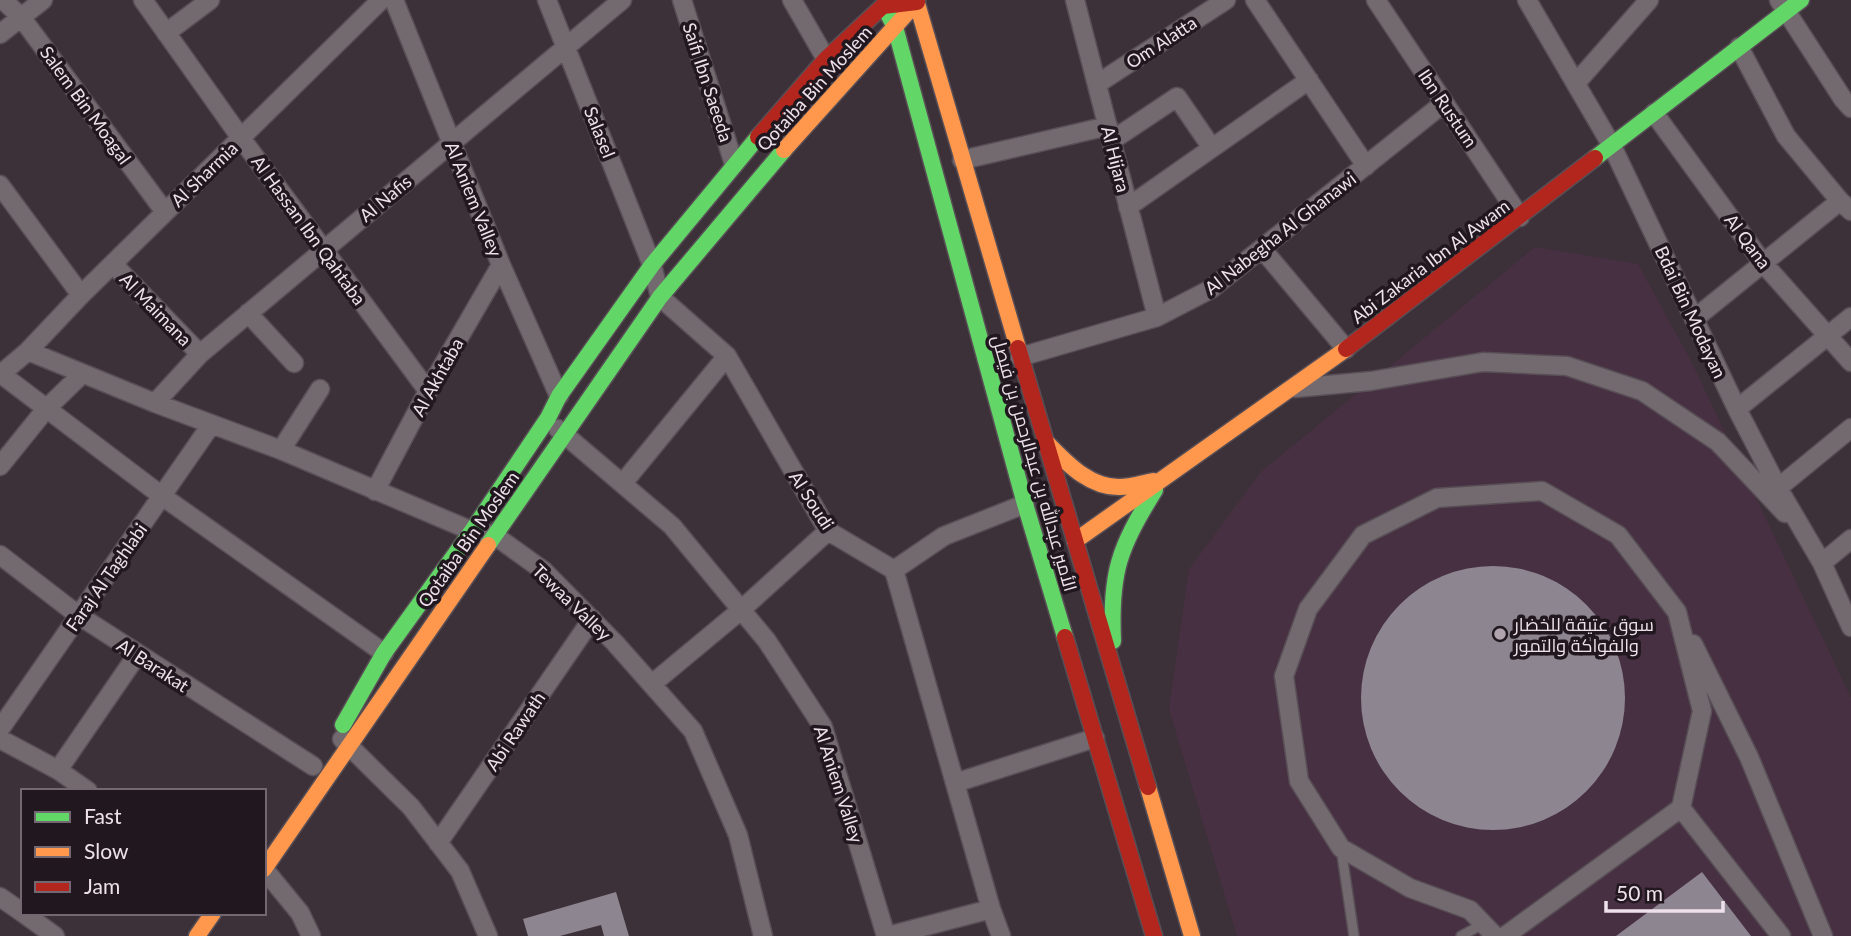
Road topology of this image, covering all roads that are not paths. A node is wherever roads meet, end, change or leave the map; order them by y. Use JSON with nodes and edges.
{"nodes":[{"id":1,"x":3,"y":0,"type":"edge"},
{"id":2,"x":43,"y":0,"type":"edge"},
{"id":3,"x":143,"y":0,"type":"edge"},
{"id":4,"x":210,"y":0,"type":"edge"},
{"id":5,"x":381,"y":0,"type":"edge"},
{"id":6,"x":394,"y":0,"type":"edge"},
{"id":7,"x":547,"y":0,"type":"edge"},
{"id":8,"x":622,"y":0,"type":"edge"},
{"id":9,"x":682,"y":0,"type":"edge"},
{"id":10,"x":792,"y":0,"type":"edge"},
{"id":11,"x":1075,"y":0,"type":"edge"},
{"id":12,"x":1226,"y":0,"type":"edge"},
{"id":13,"x":1255,"y":0,"type":"edge"},
{"id":14,"x":1376,"y":0,"type":"edge"},
{"id":15,"x":1648,"y":0,"type":"edge"},
{"id":16,"x":1801,"y":0,"type":"edge"},
{"id":17,"x":916,"y":1,"type":"edge"},
{"id":18,"x":1531,"y":2,"type":"edge"},
{"id":19,"x":882,"y":3,"type":"edge"},
{"id":20,"x":1782,"y":6,"type":"edge"},
{"id":21,"x":21,"y":17,"type":"junction"},
{"id":22,"x":895,"y":27,"type":"junction"},
{"id":23,"x":166,"y":33,"type":"junction"},
{"id":24,"x":0,"y":34,"type":"edge"},
{"id":25,"x":566,"y":47,"type":"junction"},
{"id":26,"x":1739,"y":47,"type":"junction"},
{"id":27,"x":826,"y":59,"type":"junction"},
{"id":28,"x":1309,"y":80,"type":"junction"},
{"id":29,"x":1576,"y":83,"type":"junction"},
{"id":30,"x":1097,"y":84,"type":"junction"},
{"id":31,"x":1444,"y":103,"type":"junction"},
{"id":32,"x":1851,"y":108,"type":"edge"},
{"id":33,"x":1654,"y":113,"type":"junction"},
{"id":34,"x":1109,"y":134,"type":"junction"},
{"id":35,"x":241,"y":138,"type":"junction"},
{"id":36,"x":451,"y":143,"type":"junction"},
{"id":37,"x":1612,"y":146,"type":"junction"},
{"id":38,"x":1212,"y":148,"type":"junction"},
{"id":39,"x":961,"y":160,"type":"junction"},
{"id":40,"x":734,"y":164,"type":"junction"},
{"id":41,"x":1367,"y":166,"type":"junction"},
{"id":42,"x":2,"y":191,"type":"edge"},
{"id":43,"x":1846,"y":206,"type":"edge"},
{"id":44,"x":1128,"y":207,"type":"junction"},
{"id":45,"x":165,"y":212,"type":"junction"},
{"id":46,"x":1520,"y":217,"type":"junction"},
{"id":47,"x":323,"y":250,"type":"junction"},
{"id":48,"x":1263,"y":250,"type":"junction"},
{"id":49,"x":1763,"y":263,"type":"junction"},
{"id":50,"x":113,"y":264,"type":"junction"},
{"id":51,"x":501,"y":265,"type":"junction"},
{"id":52,"x":652,"y":265,"type":"junction"},
{"id":53,"x":81,"y":295,"type":"junction"},
{"id":54,"x":660,"y":297,"type":"junction"},
{"id":55,"x":248,"y":313,"type":"junction"},
{"id":56,"x":1157,"y":317,"type":"junction"},
{"id":57,"x":1851,"y":317,"type":"edge"},
{"id":58,"x":1694,"y":319,"type":"junction"},
{"id":59,"x":1829,"y":336,"type":"junction"},
{"id":60,"x":1346,"y":349,"type":"junction"},
{"id":61,"x":28,"y":351,"type":"junction"},
{"id":62,"x":200,"y":354,"type":"junction"},
{"id":63,"x":727,"y":356,"type":"junction"},
{"id":64,"x":1020,"y":357,"type":"junction"},
{"id":65,"x":1851,"y":362,"type":"edge"},
{"id":66,"x":294,"y":363,"type":"dead end"},
{"id":67,"x":1,"y":373,"type":"edge"},
{"id":68,"x":82,"y":374,"type":"junction"},
{"id":69,"x":320,"y":389,"type":"dead end"},
{"id":70,"x":1290,"y":389,"type":"junction"},
{"id":71,"x":428,"y":391,"type":"junction"},
{"id":72,"x":559,"y":396,"type":"junction"},
{"id":73,"x":155,"y":403,"type":"junction"},
{"id":74,"x":47,"y":409,"type":"junction"},
{"id":75,"x":1737,"y":409,"type":"junction"},
{"id":76,"x":548,"y":418,"type":"junction"},
{"id":77,"x":211,"y":425,"type":"junction"},
{"id":78,"x":1851,"y":428,"type":"edge"},
{"id":79,"x":565,"y":436,"type":"junction"},
{"id":80,"x":1045,"y":441,"type":"junction"},
{"id":81,"x":281,"y":450,"type":"junction"},
{"id":82,"x":0,"y":466,"type":"edge"},
{"id":83,"x":1162,"y":480,"type":"junction"},
{"id":84,"x":623,"y":483,"type":"junction"},
{"id":85,"x":1778,"y":488,"type":"junction"},
{"id":86,"x":375,"y":491,"type":"junction"},
{"id":87,"x":162,"y":496,"type":"junction"},
{"id":88,"x":1025,"y":504,"type":"junction"},
{"id":89,"x":472,"y":531,"type":"junction"},
{"id":90,"x":828,"y":531,"type":"junction"},
{"id":91,"x":494,"y":535,"type":"junction"},
{"id":92,"x":1806,"y":536,"type":"junction"},
{"id":93,"x":1851,"y":540,"type":"edge"},
{"id":94,"x":1074,"y":541,"type":"junction"},
{"id":95,"x":0,"y":555,"type":"edge"},
{"id":96,"x":1822,"y":563,"type":"junction"},
{"id":97,"x":894,"y":570,"type":"junction"},
{"id":98,"x":741,"y":610,"type":"junction"},
{"id":99,"x":1677,"y":612,"type":"junction"},
{"id":100,"x":78,"y":615,"type":"junction"},
{"id":101,"x":592,"y":619,"type":"junction"},
{"id":102,"x":1851,"y":627,"type":"edge"},
{"id":103,"x":384,"y":653,"type":"junction"},
{"id":104,"x":137,"y":655,"type":"junction"},
{"id":105,"x":1115,"y":677,"type":"junction"},
{"id":106,"x":652,"y":684,"type":"junction"},
{"id":107,"x":0,"y":729,"type":"edge"},
{"id":108,"x":1095,"y":738,"type":"junction"},
{"id":109,"x":0,"y":739,"type":"edge"},
{"id":110,"x":326,"y":754,"type":"junction"},
{"id":111,"x":58,"y":770,"type":"junction"},
{"id":112,"x":955,"y":783,"type":"junction"},
{"id":113,"x":85,"y":789,"type":"edge"},
{"id":114,"x":1681,"y":808,"type":"junction"},
{"id":115,"x":438,"y":843,"type":"junction"},
{"id":116,"x":1341,"y":848,"type":"junction"},
{"id":117,"x":266,"y":865,"type":"edge"},
{"id":118,"x":266,"y":871,"type":"edge"},
{"id":119,"x":0,"y":897,"type":"edge"},
{"id":120,"x":991,"y":909,"type":"junction"},
{"id":121,"x":21,"y":912,"type":"edge"},
{"id":122,"x":26,"y":915,"type":"edge"},
{"id":123,"x":213,"y":915,"type":"edge"},
{"id":124,"x":1489,"y":930,"type":"edge"},
{"id":125,"x":55,"y":936,"type":"edge"},
{"id":126,"x":197,"y":936,"type":"edge"},
{"id":127,"x":310,"y":936,"type":"edge"},
{"id":128,"x":488,"y":936,"type":"edge"},
{"id":129,"x":763,"y":936,"type":"edge"},
{"id":130,"x":887,"y":936,"type":"edge"},
{"id":131,"x":1001,"y":936,"type":"edge"},
{"id":132,"x":1154,"y":936,"type":"edge"},
{"id":133,"x":1192,"y":936,"type":"edge"},
{"id":134,"x":1354,"y":936,"type":"edge"},
{"id":135,"x":1461,"y":936,"type":"edge"},
{"id":136,"x":1505,"y":936,"type":"edge"},
{"id":137,"x":1781,"y":936,"type":"edge"},
{"id":138,"x":1823,"y":936,"type":"edge"}],
"edges":[{"from":1,"to":21,"type":"street","name":"Salem Bin Moagal"},
{"from":2,"to":21,"type":"street"},
{"from":3,"to":23,"type":"street","name":"Al Hassan Ibn Qahtaba"},
{"from":4,"to":23,"type":"street"},
{"from":5,"to":35,"type":"street","name":"Al Sharmia"},
{"from":6,"to":36,"type":"street","name":"Al Aniem Valley"},
{"from":7,"to":25,"type":"street","name":"Salasel"},
{"from":8,"to":25,"type":"street","name":"Al Nafis"},
{"from":9,"to":40,"type":"street","name":"Saifi Ibn Saeeda"},
{"from":10,"to":27,"type":"street"},
{"from":11,"to":30,"type":"street","name":"Al Hijara"},
{"from":12,"to":30,"type":"street","name":"Om Alatta"},
{"from":13,"to":28,"type":"street"},
{"from":14,"to":31,"type":"street","name":"Ibn Rustum"},
{"from":15,"to":29,"type":"street"},
{"from":16,"to":20,"type":"street","name":"Abi Zakaria Ibn Al Awam"},
{"from":17,"to":19,"type":"street"},
{"from":17,"to":22,"type":"street","name":"Qotaiba Bin Moslem"},
{"from":17,"to":39,"type":"street","name":"الأمير عبدالله بن عبدالرحمن بن فيصل"},
{"from":18,"to":29,"type":"street","name":"Bdai Bin Modayan"},
{"from":19,"to":22,"type":"street","name":"الأمير عبدالله بن عبدالرحمن بن فيصل"},
{"from":19,"to":27,"type":"street","name":"Qotaiba Bin Moslem"},
{"from":20,"to":26,"type":"street","name":"Abi Zakaria Ibn Al Awam"},
{"from":20,"to":32,"type":"street"},
{"from":21,"to":24,"type":"street"},
{"from":21,"to":45,"type":"street","name":"Salem Bin Moagal"},
{"from":22,"to":54,"type":"street","name":"Qotaiba Bin Moslem"},
{"from":22,"to":88,"type":"street","name":"الأمير عبدالله بن عبدالرحمن بن فيصل"},
{"from":23,"to":35,"type":"street","name":"Al Hassan Ibn Qahtaba"},
{"from":25,"to":36,"type":"street","name":"Al Nafis"},
{"from":25,"to":52,"type":"street","name":"Salasel"},
{"from":26,"to":33,"type":"street","name":"Abi Zakaria Ibn Al Awam"},
{"from":26,"to":43,"type":"street"},
{"from":27,"to":40,"type":"street","name":"Qotaiba Bin Moslem"},
{"from":28,"to":38,"type":"street"},
{"from":28,"to":41,"type":"street"},
{"from":29,"to":37,"type":"street","name":"Bdai Bin Modayan"},
{"from":30,"to":34,"type":"street","name":"Al Hijara"},
{"from":31,"to":41,"type":"street","name":"Al Nabegha Al Ghanawi"},
{"from":31,"to":46,"type":"street","name":"Ibn Rustum"},
{"from":33,"to":37,"type":"street","name":"Abi Zakaria Ibn Al Awam"},
{"from":33,"to":49,"type":"street","name":"Al Qana"},
{"from":34,"to":38,"type":"street"},
{"from":34,"to":39,"type":"street"},
{"from":34,"to":44,"type":"street","name":"Al Hijara"},
{"from":35,"to":45,"type":"street","name":"Al Sharmia"},
{"from":35,"to":47,"type":"street","name":"Al Hassan Ibn Qahtaba"},
{"from":36,"to":47,"type":"street","name":"Al Nafis"},
{"from":36,"to":51,"type":"street","name":"Al Aniem Valley"},
{"from":37,"to":46,"type":"street","name":"Abi Zakaria Ibn Al Awam"},
{"from":37,"to":58,"type":"street","name":"Bdai Bin Modayan"},
{"from":38,"to":44,"type":"street"},
{"from":39,"to":64,"type":"street","name":"الأمير عبدالله بن عبدالرحمن بن فيصل"},
{"from":40,"to":52,"type":"street","name":"Qotaiba Bin Moslem"},
{"from":41,"to":48,"type":"street","name":"Al Nabegha Al Ghanawi"},
{"from":42,"to":53,"type":"street"},
{"from":43,"to":49,"type":"street"},
{"from":44,"to":56,"type":"street","name":"Al Hijara"},
{"from":45,"to":50,"type":"street","name":"Al Sharmia"},
{"from":46,"to":60,"type":"street","name":"Abi Zakaria Ibn Al Awam"},
{"from":47,"to":55,"type":"street","name":"Al Nafis"},
{"from":47,"to":71,"type":"street","name":"Al Hassan Ibn Qahtaba"},
{"from":48,"to":56,"type":"street","name":"Al Nabegha Al Ghanawi"},
{"from":48,"to":60,"type":"street"},
{"from":49,"to":58,"type":"street"},
{"from":49,"to":59,"type":"street","name":"Al Qana"},
{"from":50,"to":53,"type":"street","name":"Al Sharmia"},
{"from":50,"to":62,"type":"street","name":"Al Maimana"},
{"from":51,"to":71,"type":"street","name":"Al Akhtaba"},
{"from":51,"to":72,"type":"street","name":"Al Aniem Valley"},
{"from":52,"to":54,"type":"street"},
{"from":52,"to":72,"type":"street","name":"Qotaiba Bin Moslem"},
{"from":53,"to":61,"type":"street","name":"Al Sharmia"},
{"from":54,"to":63,"type":"street","name":"Al Soudi"},
{"from":54,"to":79,"type":"street","name":"Qotaiba Bin Moslem"},
{"from":55,"to":62,"type":"street","name":"Al Nafis"},
{"from":55,"to":66,"type":"street"},
{"from":56,"to":64,"type":"street","name":"Al Nabegha Al Ghanawi"},
{"from":57,"to":59,"type":"street"},
{"from":58,"to":75,"type":"street","name":"Bdai Bin Modayan"},
{"from":59,"to":65,"type":"street","name":"Al Qana"},
{"from":59,"to":75,"type":"street"},
{"from":60,"to":70,"type":"street","name":"Abi Zakaria Ibn Al Awam"},
{"from":61,"to":67,"type":"street","name":"Al Sharmia"},
{"from":61,"to":68,"type":"street","name":"Tewaa Valley"},
{"from":62,"to":73,"type":"street","name":"Al Nafis"},
{"from":63,"to":84,"type":"street"},
{"from":63,"to":90,"type":"street","name":"Al Soudi"},
{"from":64,"to":80,"type":"street","name":"الأمير عبدالله بن عبدالرحمن بن فيصل"},
{"from":67,"to":74,"type":"street"},
{"from":68,"to":73,"type":"street","name":"Tewaa Valley"},
{"from":68,"to":74,"type":"street"},
{"from":69,"to":81,"type":"street"},
{"from":70,"to":83,"type":"street","name":"Abi Zakaria Ibn Al Awam"},
{"from":70,"to":92,"type":"street"},
{"from":71,"to":86,"type":"street","name":"Al Akhtaba"},
{"from":72,"to":76,"type":"street","name":"Qotaiba Bin Moslem"},
{"from":73,"to":77,"type":"street","name":"Tewaa Valley"},
{"from":74,"to":82,"type":"street"},
{"from":74,"to":87,"type":"street"},
{"from":75,"to":85,"type":"street","name":"Bdai Bin Modayan"},
{"from":76,"to":79,"type":"street","name":"Al Aniem Valley"},
{"from":76,"to":89,"type":"street","name":"Qotaiba Bin Moslem"},
{"from":77,"to":81,"type":"street","name":"Tewaa Valley"},
{"from":77,"to":87,"type":"street","name":"Faraj Al Taghlabi"},
{"from":78,"to":85,"type":"street"},
{"from":79,"to":84,"type":"street","name":"Al Aniem Valley"},
{"from":79,"to":91,"type":"street","name":"Qotaiba Bin Moslem"},
{"from":80,"to":83,"type":"street","name":"الأمير عبدالله بن عبدالرحمن بن فيصل"},
{"from":80,"to":94,"type":"street","name":"الأمير عبدالله بن عبدالرحمن بن فيصل"},
{"from":81,"to":86,"type":"street","name":"Tewaa Valley"},
{"from":83,"to":94,"type":"street","name":"Abi Zakaria Ibn Al Awam"},
{"from":83,"to":105,"type":"street","name":"الأمير عبدالله بن عبدالرحمن بن فيصل"},
{"from":84,"to":98,"type":"street","name":"Al Aniem Valley"},
{"from":85,"to":92,"type":"street","name":"Bdai Bin Modayan"},
{"from":86,"to":89,"type":"street","name":"Tewaa Valley"},
{"from":87,"to":100,"type":"street","name":"Faraj Al Taghlabi"},
{"from":87,"to":103,"type":"street"},
{"from":88,"to":97,"type":"street"},
{"from":88,"to":108,"type":"street","name":"الأمير عبدالله بن عبدالرحمن بن فيصل"},
{"from":89,"to":91,"type":"street","name":"Tewaa Valley"},
{"from":89,"to":103,"type":"street","name":"Qotaiba Bin Moslem"},
{"from":90,"to":97,"type":"street","name":"Al Soudi"},
{"from":90,"to":98,"type":"street"},
{"from":91,"to":101,"type":"street","name":"Tewaa Valley"},
{"from":91,"to":110,"type":"street","name":"Qotaiba Bin Moslem"},
{"from":92,"to":96,"type":"street","name":"Bdai Bin Modayan"},
{"from":93,"to":96,"type":"street"},
{"from":94,"to":105,"type":"street","name":"الأمير عبدالله بن عبدالرحمن بن فيصل"},
{"from":95,"to":100,"type":"street","name":"Al Barakat"},
{"from":96,"to":102,"type":"street","name":"Bdai Bin Modayan"},
{"from":97,"to":112,"type":"street"},
{"from":98,"to":106,"type":"street"},
{"from":98,"to":130,"type":"street","name":"Al Aniem Valley"},
{"from":99,"to":114,"type":"street"},
{"from":99,"to":116,"type":"street"},
{"from":99,"to":138,"type":"street"},
{"from":100,"to":104,"type":"street","name":"Al Barakat"},
{"from":100,"to":107,"type":"street","name":"Faraj Al Taghlabi"},
{"from":101,"to":106,"type":"street","name":"Tewaa Valley"},
{"from":101,"to":115,"type":"street","name":"Abi Rawath"},
{"from":103,"to":110,"type":"street","name":"Qotaiba Bin Moslem"},
{"from":104,"to":110,"type":"street","name":"Al Barakat"},
{"from":104,"to":111,"type":"street"},
{"from":105,"to":133,"type":"street","name":"الأمير عبدالله بن عبدالرحمن بن فيصل"},
{"from":106,"to":129,"type":"street","name":"Tewaa Valley"},
{"from":108,"to":112,"type":"street"},
{"from":108,"to":132,"type":"street","name":"الأمير عبدالله بن عبدالرحمن بن فيصل"},
{"from":109,"to":111,"type":"street"},
{"from":110,"to":115,"type":"street","name":"Al Barakat"},
{"from":110,"to":117,"type":"street","name":"Qotaiba Bin Moslem"},
{"from":111,"to":113,"type":"street"},
{"from":112,"to":120,"type":"street"},
{"from":114,"to":136,"type":"street"},
{"from":114,"to":137,"type":"street"},
{"from":115,"to":128,"type":"street","name":"Al Barakat"},
{"from":116,"to":124,"type":"street"},
{"from":116,"to":134,"type":"lane"},
{"from":118,"to":127,"type":"street"},
{"from":119,"to":121,"type":"street"},
{"from":120,"to":130,"type":"street"},
{"from":120,"to":131,"type":"street"},
{"from":122,"to":125,"type":"street"},
{"from":123,"to":126,"type":"street"},
{"from":124,"to":135,"type":"lane"}]}
